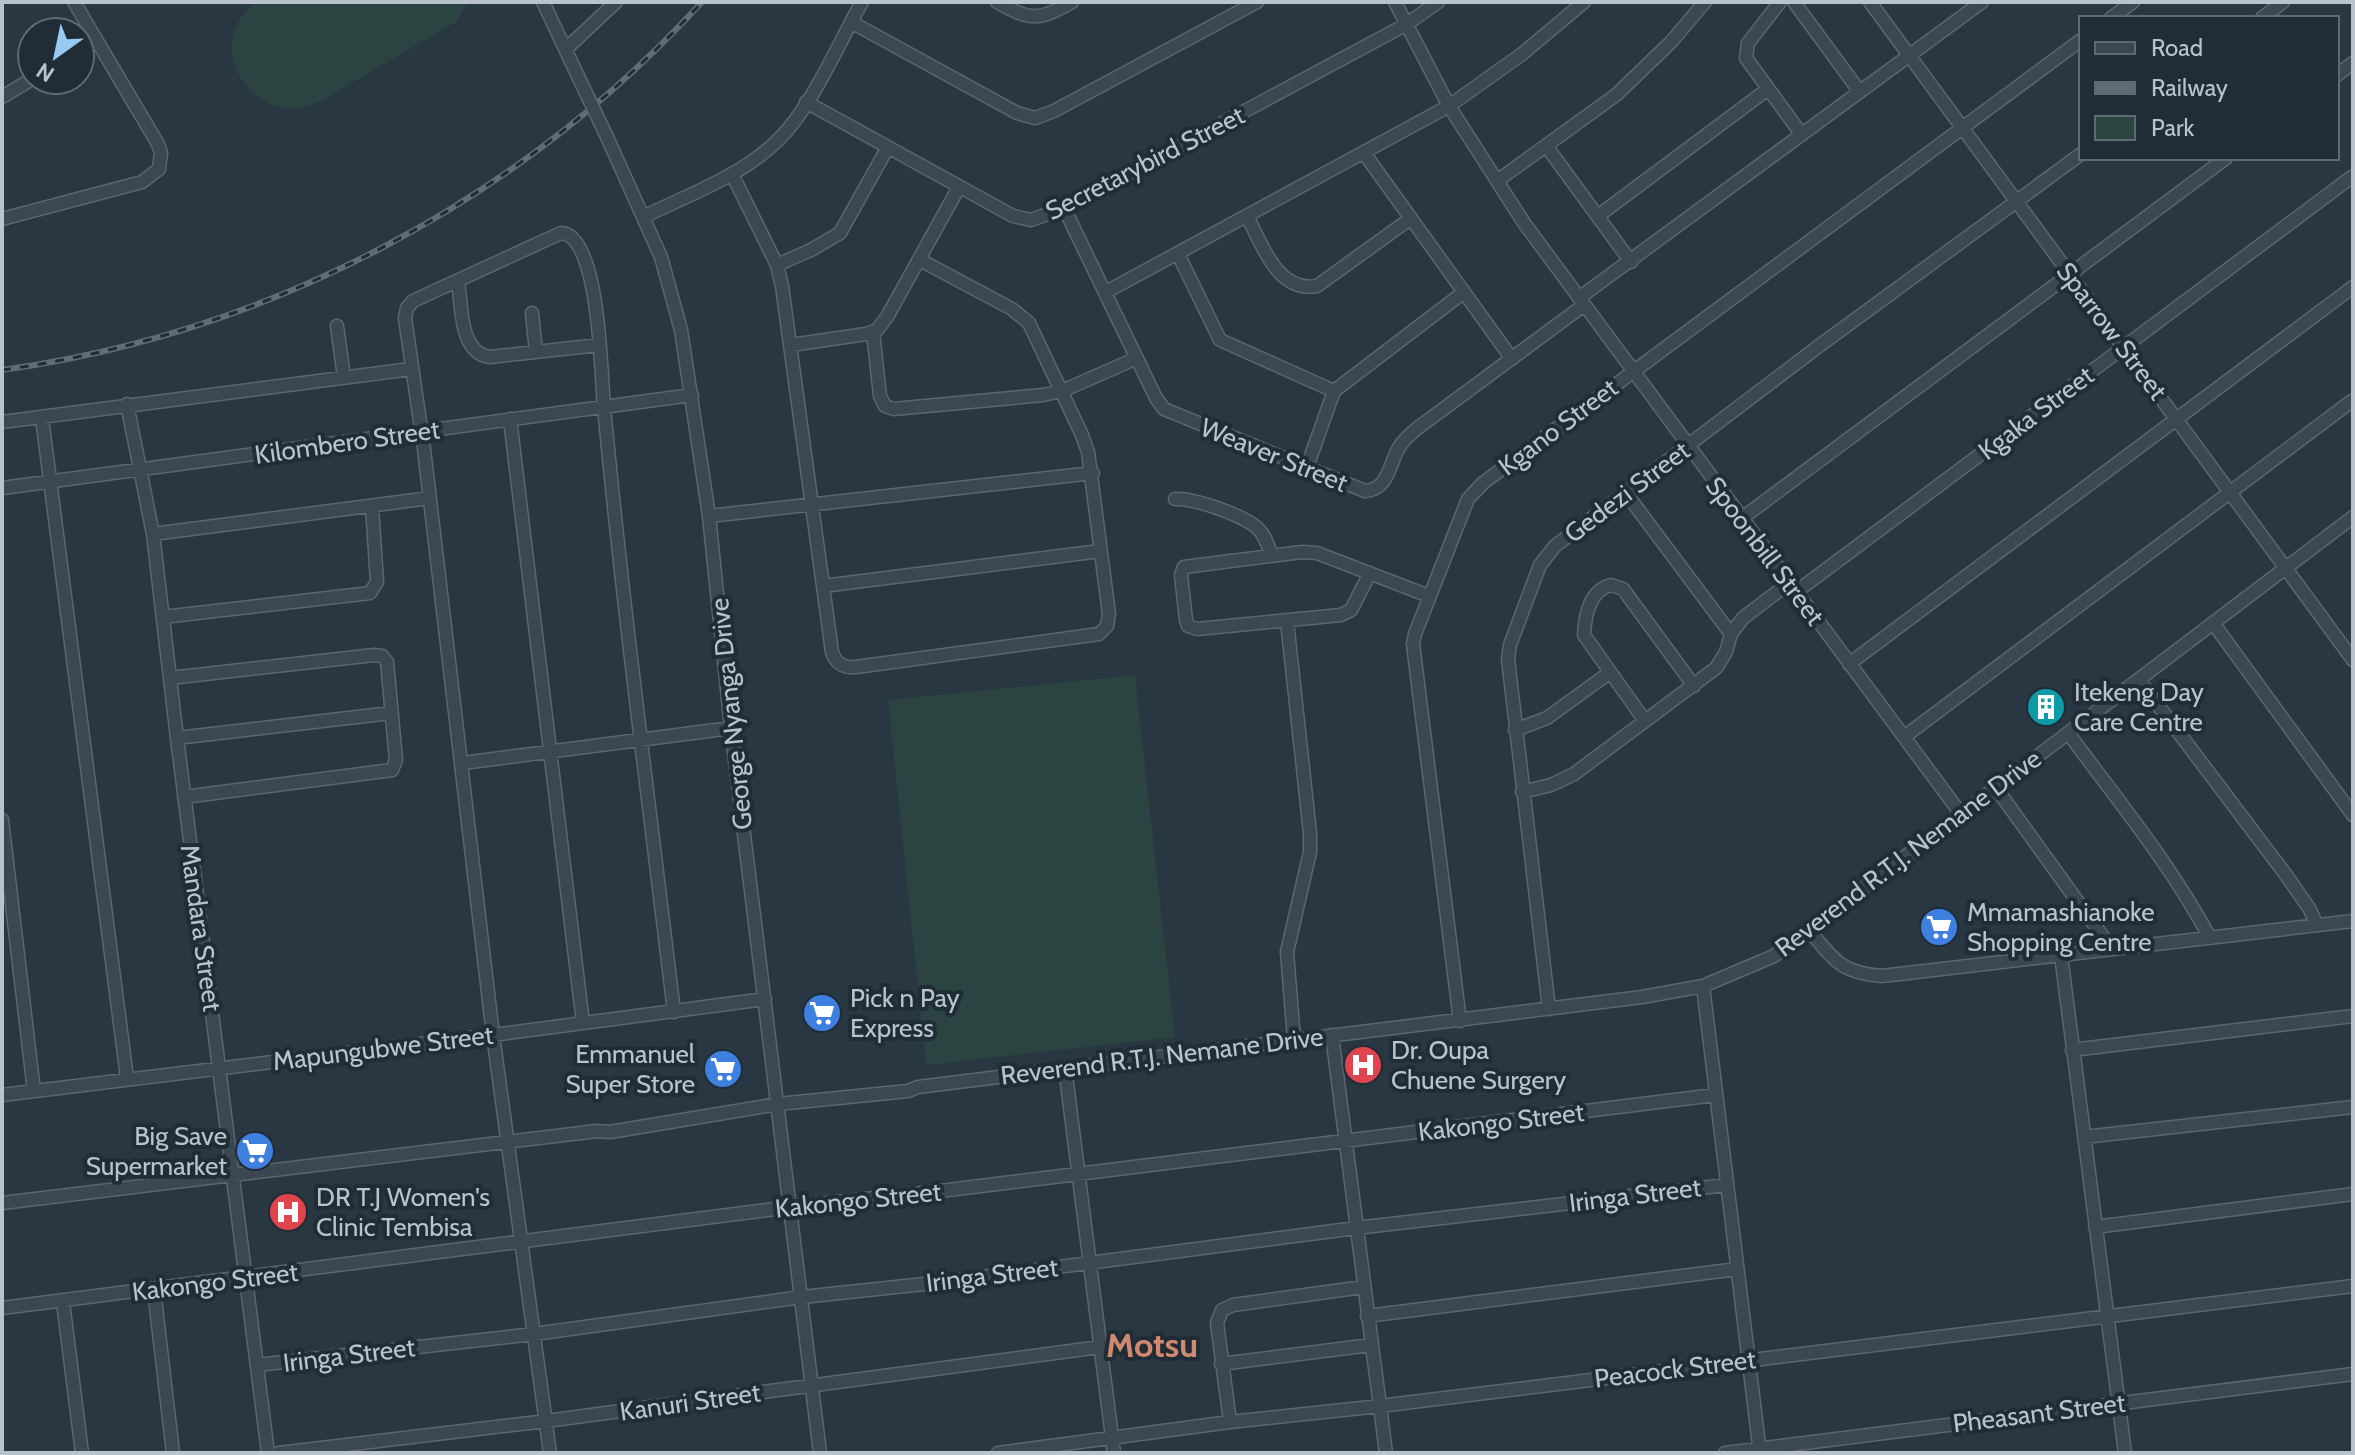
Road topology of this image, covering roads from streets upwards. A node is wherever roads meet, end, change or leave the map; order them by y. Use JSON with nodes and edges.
{"nodes":[{"id":1,"x":74,"y":2,"type":"edge"},
{"id":2,"x":543,"y":2,"type":"edge"},
{"id":3,"x":616,"y":2,"type":"edge"},
{"id":4,"x":862,"y":2,"type":"edge"},
{"id":5,"x":997,"y":2,"type":"edge"},
{"id":6,"x":1072,"y":2,"type":"edge"},
{"id":7,"x":1257,"y":2,"type":"edge"},
{"id":8,"x":1395,"y":2,"type":"edge"},
{"id":9,"x":1438,"y":2,"type":"edge"},
{"id":10,"x":1584,"y":2,"type":"edge"},
{"id":11,"x":1705,"y":2,"type":"edge"},
{"id":12,"x":1780,"y":2,"type":"edge"},
{"id":13,"x":1794,"y":2,"type":"edge"},
{"id":14,"x":1870,"y":2,"type":"edge"},
{"id":15,"x":1982,"y":2,"type":"edge"},
{"id":16,"x":2133,"y":2,"type":"edge"},
{"id":17,"x":2283,"y":2,"type":"edge"},
{"id":18,"x":2114,"y":16,"type":"edge"},
{"id":19,"x":2265,"y":16,"type":"edge"},
{"id":20,"x":851,"y":22,"type":"junction"},
{"id":21,"x":1407,"y":24,"type":"junction"},
{"id":22,"x":97,"y":41,"type":"joint"},
{"id":23,"x":2079,"y":41,"type":"edge"},
{"id":24,"x":566,"y":49,"type":"junction"},
{"id":25,"x":1910,"y":56,"type":"junction"},
{"id":26,"x":1768,"y":89,"type":"junction"},
{"id":27,"x":1860,"y":92,"type":"junction"},
{"id":28,"x":806,"y":102,"type":"junction"},
{"id":29,"x":1449,"y":106,"type":"junction"},
{"id":30,"x":1962,"y":128,"type":"junction"},
{"id":31,"x":1802,"y":135,"type":"junction"},
{"id":32,"x":888,"y":147,"type":"junction"},
{"id":33,"x":1547,"y":147,"type":"junction"},
{"id":34,"x":1364,"y":153,"type":"junction"},
{"id":35,"x":2079,"y":156,"type":"edge"},
{"id":36,"x":2223,"y":160,"type":"edge"},
{"id":37,"x":732,"y":174,"type":"junction"},
{"id":38,"x":2353,"y":176,"type":"edge"},
{"id":39,"x":1497,"y":181,"type":"junction"},
{"id":40,"x":959,"y":187,"type":"junction"},
{"id":41,"x":2016,"y":203,"type":"junction"},
{"id":42,"x":1064,"y":208,"type":"junction"},
{"id":43,"x":1247,"y":216,"type":"junction"},
{"id":44,"x":1598,"y":216,"type":"junction"},
{"id":45,"x":643,"y":217,"type":"junction"},
{"id":46,"x":2,"y":219,"type":"edge"},
{"id":47,"x":1410,"y":219,"type":"junction"},
{"id":48,"x":1178,"y":254,"type":"junction"},
{"id":49,"x":920,"y":260,"type":"junction"},
{"id":50,"x":1631,"y":262,"type":"junction"},
{"id":51,"x":777,"y":265,"type":"junction"},
{"id":52,"x":2070,"y":275,"type":"junction"},
{"id":53,"x":458,"y":281,"type":"junction"},
{"id":54,"x":2353,"y":287,"type":"edge"},
{"id":55,"x":1106,"y":292,"type":"junction"},
{"id":56,"x":1464,"y":292,"type":"junction"},
{"id":57,"x":1582,"y":302,"type":"junction"},
{"id":58,"x":532,"y":313,"type":"dead end"},
{"id":59,"x":337,"y":326,"type":"dead end"},
{"id":60,"x":873,"y":332,"type":"junction"},
{"id":61,"x":599,"y":345,"type":"junction"},
{"id":62,"x":791,"y":345,"type":"junction"},
{"id":63,"x":2124,"y":347,"type":"junction"},
{"id":64,"x":536,"y":352,"type":"junction"},
{"id":65,"x":1137,"y":358,"type":"junction"},
{"id":66,"x":1512,"y":359,"type":"junction"},
{"id":67,"x":411,"y":369,"type":"junction"},
{"id":68,"x":1633,"y":372,"type":"junction"},
{"id":69,"x":344,"y":377,"type":"junction"},
{"id":70,"x":1062,"y":391,"type":"junction"},
{"id":71,"x":1334,"y":391,"type":"junction"},
{"id":72,"x":692,"y":395,"type":"junction"},
{"id":73,"x":2353,"y":400,"type":"edge"},
{"id":74,"x":127,"y":404,"type":"junction"},
{"id":75,"x":604,"y":407,"type":"junction"},
{"id":76,"x":42,"y":418,"type":"junction"},
{"id":77,"x":2177,"y":418,"type":"junction"},
{"id":78,"x":510,"y":419,"type":"junction"},
{"id":79,"x":2,"y":422,"type":"edge"},
{"id":80,"x":421,"y":431,"type":"junction"},
{"id":81,"x":1687,"y":446,"type":"junction"},
{"id":82,"x":1307,"y":467,"type":"junction"},
{"id":83,"x":142,"y":470,"type":"junction"},
{"id":84,"x":1093,"y":473,"type":"junction"},
{"id":85,"x":51,"y":482,"type":"junction"},
{"id":86,"x":2,"y":488,"type":"edge"},
{"id":87,"x":1625,"y":492,"type":"junction"},
{"id":88,"x":2231,"y":492,"type":"junction"},
{"id":89,"x":430,"y":498,"type":"junction"},
{"id":90,"x":1175,"y":499,"type":"dead end"},
{"id":91,"x":812,"y":505,"type":"junction"},
{"id":92,"x":372,"y":506,"type":"junction"},
{"id":93,"x":709,"y":516,"type":"junction"},
{"id":94,"x":2353,"y":517,"type":"edge"},
{"id":95,"x":1741,"y":519,"type":"junction"},
{"id":96,"x":153,"y":534,"type":"junction"},
{"id":97,"x":1100,"y":551,"type":"junction"},
{"id":98,"x":1272,"y":556,"type":"junction"},
{"id":99,"x":2286,"y":568,"type":"junction"},
{"id":100,"x":1370,"y":573,"type":"junction"},
{"id":101,"x":823,"y":586,"type":"junction"},
{"id":102,"x":1792,"y":587,"type":"junction"},
{"id":103,"x":1429,"y":596,"type":"junction"},
{"id":104,"x":163,"y":617,"type":"junction"},
{"id":105,"x":1287,"y":621,"type":"junction"},
{"id":106,"x":2213,"y":623,"type":"junction"},
{"id":107,"x":1731,"y":634,"type":"junction"},
{"id":108,"x":2353,"y":660,"type":"edge"},
{"id":109,"x":1849,"y":664,"type":"junction"},
{"id":110,"x":1609,"y":673,"type":"junction"},
{"id":111,"x":170,"y":678,"type":"junction"},
{"id":112,"x":2139,"y":680,"type":"junction"},
{"id":113,"x":1694,"y":686,"type":"junction"},
{"id":114,"x":391,"y":713,"type":"junction"},
{"id":115,"x":1645,"y":721,"type":"junction"},
{"id":116,"x":731,"y":728,"type":"junction"},
{"id":117,"x":1515,"y":730,"type":"junction"},
{"id":118,"x":2068,"y":733,"type":"junction"},
{"id":119,"x":1904,"y":737,"type":"junction"},
{"id":120,"x":177,"y":738,"type":"junction"},
{"id":121,"x":641,"y":740,"type":"junction"},
{"id":122,"x":551,"y":751,"type":"junction"},
{"id":123,"x":463,"y":763,"type":"junction"},
{"id":124,"x":1996,"y":788,"type":"junction"},
{"id":125,"x":1522,"y":792,"type":"junction"},
{"id":126,"x":184,"y":797,"type":"junction"},
{"id":127,"x":1961,"y":814,"type":"junction"},
{"id":128,"x":2353,"y":815,"type":"edge"},
{"id":129,"x":2,"y":820,"type":"edge"},
{"id":130,"x":2353,"y":921,"type":"edge"},
{"id":131,"x":2317,"y":925,"type":"junction"},
{"id":132,"x":1809,"y":930,"type":"junction"},
{"id":133,"x":2210,"y":938,"type":"junction"},
{"id":134,"x":2111,"y":948,"type":"junction"},
{"id":135,"x":2061,"y":955,"type":"junction"},
{"id":136,"x":1703,"y":986,"type":"junction"},
{"id":137,"x":765,"y":999,"type":"junction"},
{"id":138,"x":1549,"y":1009,"type":"junction"},
{"id":139,"x":674,"y":1012,"type":"junction"},
{"id":140,"x":2353,"y":1016,"type":"edge"},
{"id":141,"x":1460,"y":1021,"type":"junction"},
{"id":142,"x":583,"y":1023,"type":"junction"},
{"id":143,"x":493,"y":1035,"type":"junction"},
{"id":144,"x":1332,"y":1035,"type":"junction"},
{"id":145,"x":1294,"y":1039,"type":"junction"},
{"id":146,"x":2072,"y":1050,"type":"junction"},
{"id":147,"x":220,"y":1068,"type":"junction"},
{"id":148,"x":1065,"y":1068,"type":"junction"},
{"id":149,"x":127,"y":1078,"type":"junction"},
{"id":150,"x":34,"y":1091,"type":"junction"},
{"id":151,"x":2,"y":1095,"type":"edge"},
{"id":152,"x":1715,"y":1095,"type":"junction"},
{"id":153,"x":778,"y":1101,"type":"junction"},
{"id":154,"x":2353,"y":1107,"type":"edge"},
{"id":155,"x":2084,"y":1137,"type":"junction"},
{"id":156,"x":1346,"y":1141,"type":"junction"},
{"id":157,"x":509,"y":1142,"type":"junction"},
{"id":158,"x":1080,"y":1172,"type":"junction"},
{"id":159,"x":234,"y":1176,"type":"junction"},
{"id":160,"x":1726,"y":1185,"type":"junction"},
{"id":161,"x":2353,"y":1194,"type":"edge"},
{"id":162,"x":2,"y":1203,"type":"edge"},
{"id":163,"x":790,"y":1207,"type":"junction"},
{"id":164,"x":2095,"y":1227,"type":"junction"},
{"id":165,"x":1356,"y":1228,"type":"junction"},
{"id":166,"x":521,"y":1241,"type":"junction"},
{"id":167,"x":1090,"y":1262,"type":"junction"},
{"id":168,"x":1737,"y":1269,"type":"junction"},
{"id":169,"x":246,"y":1279,"type":"junction"},
{"id":170,"x":2353,"y":1286,"type":"edge"},
{"id":171,"x":1363,"y":1287,"type":"junction"},
{"id":172,"x":154,"y":1290,"type":"junction"},
{"id":173,"x":802,"y":1297,"type":"junction"},
{"id":174,"x":63,"y":1302,"type":"junction"},
{"id":175,"x":2,"y":1308,"type":"edge"},
{"id":176,"x":1367,"y":1316,"type":"junction"},
{"id":177,"x":2106,"y":1316,"type":"junction"},
{"id":178,"x":534,"y":1334,"type":"junction"},
{"id":179,"x":1371,"y":1345,"type":"junction"},
{"id":180,"x":1100,"y":1347,"type":"junction"},
{"id":181,"x":1746,"y":1360,"type":"junction"},
{"id":182,"x":1221,"y":1364,"type":"junction"},
{"id":183,"x":257,"y":1365,"type":"junction"},
{"id":184,"x":2353,"y":1374,"type":"edge"},
{"id":185,"x":812,"y":1385,"type":"junction"},
{"id":186,"x":2118,"y":1402,"type":"junction"},
{"id":187,"x":1380,"y":1406,"type":"junction"},
{"id":188,"x":546,"y":1421,"type":"junction"},
{"id":189,"x":1230,"y":1422,"type":"junction"},
{"id":190,"x":1112,"y":1438,"type":"junction"},
{"id":191,"x":1759,"y":1451,"type":"edge"},
{"id":192,"x":82,"y":1453,"type":"edge"},
{"id":193,"x":173,"y":1453,"type":"edge"},
{"id":194,"x":268,"y":1453,"type":"edge"},
{"id":195,"x":279,"y":1453,"type":"edge"},
{"id":196,"x":550,"y":1453,"type":"edge"},
{"id":197,"x":820,"y":1453,"type":"edge"},
{"id":198,"x":998,"y":1453,"type":"edge"},
{"id":199,"x":1114,"y":1453,"type":"edge"},
{"id":200,"x":1386,"y":1453,"type":"edge"},
{"id":201,"x":1725,"y":1453,"type":"edge"},
{"id":202,"x":2125,"y":1453,"type":"edge"}],
"edges":[{"from":1,"to":22,"type":"street"},
{"from":2,"to":24,"type":"street","name":"George Nyanga Drive"},
{"from":3,"to":24,"type":"street"},
{"from":4,"to":20,"type":"street"},
{"from":5,"to":6,"type":"street"},
{"from":7,"to":20,"type":"street"},
{"from":8,"to":21,"type":"street","name":"Spoonbill Street"},
{"from":9,"to":21,"type":"street","name":"Secretarybird Street"},
{"from":10,"to":29,"type":"street"},
{"from":11,"to":33,"type":"street"},
{"from":12,"to":26,"type":"street"},
{"from":13,"to":27,"type":"street"},
{"from":14,"to":25,"type":"street","name":"Sparrow Street"},
{"from":15,"to":25,"type":"street","name":"Weaver Street"},
{"from":16,"to":18,"type":"street"},
{"from":17,"to":19,"type":"street"},
{"from":20,"to":28,"type":"street"},
{"from":21,"to":29,"type":"street","name":"Spoonbill Street"},
{"from":21,"to":42,"type":"street","name":"Secretarybird Street"},
{"from":22,"to":46,"type":"street"},
{"from":23,"to":30,"type":"street","name":"Kgano Street"},
{"from":24,"to":45,"type":"street","name":"George Nyanga Drive","bridge":true},
{"from":25,"to":27,"type":"street","name":"Weaver Street"},
{"from":25,"to":30,"type":"street","name":"Sparrow Street"},
{"from":26,"to":31,"type":"street"},
{"from":26,"to":44,"type":"street"},
{"from":27,"to":31,"type":"street","name":"Weaver Street"},
{"from":28,"to":32,"type":"street","name":"Secretarybird Street"},
{"from":28,"to":37,"type":"street"},
{"from":29,"to":34,"type":"street"},
{"from":29,"to":39,"type":"street","name":"Spoonbill Street"},
{"from":30,"to":41,"type":"street","name":"Sparrow Street"},
{"from":30,"to":68,"type":"street","name":"Kgano Street"},
{"from":31,"to":50,"type":"street","name":"Weaver Street"},
{"from":32,"to":40,"type":"street","name":"Secretarybird Street"},
{"from":32,"to":51,"type":"street"},
{"from":33,"to":39,"type":"street"},
{"from":33,"to":44,"type":"street"},
{"from":34,"to":43,"type":"street"},
{"from":34,"to":47,"type":"street"},
{"from":35,"to":41,"type":"street","name":"Gedezi Street"},
{"from":36,"to":52,"type":"street"},
{"from":37,"to":45,"type":"street"},
{"from":37,"to":51,"type":"street"},
{"from":38,"to":63,"type":"street","name":"Kgaka Street"},
{"from":39,"to":57,"type":"street","name":"Spoonbill Street"},
{"from":40,"to":42,"type":"street","name":"Secretarybird Street"},
{"from":40,"to":49,"type":"street"},
{"from":41,"to":52,"type":"street","name":"Sparrow Street"},
{"from":41,"to":81,"type":"street","name":"Gedezi Street"},
{"from":42,"to":55,"type":"street","name":"Weaver Street"},
{"from":43,"to":47,"type":"street"},
{"from":43,"to":48,"type":"street"},
{"from":44,"to":50,"type":"street"},
{"from":45,"to":72,"type":"street","name":"George Nyanga Drive"},
{"from":47,"to":56,"type":"street"},
{"from":48,"to":55,"type":"street"},
{"from":48,"to":71,"type":"street"},
{"from":49,"to":60,"type":"street"},
{"from":49,"to":70,"type":"street"},
{"from":50,"to":57,"type":"street","name":"Weaver Street"},
{"from":51,"to":62,"type":"street"},
{"from":52,"to":63,"type":"street","name":"Sparrow Street"},
{"from":52,"to":95,"type":"street"},
{"from":53,"to":61,"type":"street"},
{"from":53,"to":64,"type":"street"},
{"from":53,"to":67,"type":"street"},
{"from":54,"to":77,"type":"street"},
{"from":55,"to":65,"type":"street","name":"Weaver Street"},
{"from":56,"to":66,"type":"street"},
{"from":56,"to":71,"type":"street"},
{"from":57,"to":66,"type":"street","name":"Weaver Street"},
{"from":57,"to":68,"type":"street","name":"Spoonbill Street"},
{"from":58,"to":64,"type":"street"},
{"from":59,"to":69,"type":"street"},
{"from":60,"to":62,"type":"street"},
{"from":60,"to":70,"type":"street"},
{"from":61,"to":64,"type":"street"},
{"from":61,"to":75,"type":"street"},
{"from":62,"to":91,"type":"street"},
{"from":63,"to":77,"type":"street","name":"Sparrow Street"},
{"from":63,"to":102,"type":"street","name":"Kgaka Street"},
{"from":65,"to":70,"type":"street"},
{"from":65,"to":82,"type":"street","name":"Weaver Street"},
{"from":66,"to":82,"type":"street","name":"Weaver Street"},
{"from":67,"to":69,"type":"street"},
{"from":67,"to":80,"type":"street"},
{"from":68,"to":81,"type":"street","name":"Spoonbill Street"},
{"from":68,"to":103,"type":"street","name":"Kgano Street"},
{"from":69,"to":74,"type":"street"},
{"from":70,"to":84,"type":"street"},
{"from":71,"to":82,"type":"street"},
{"from":72,"to":75,"type":"street","name":"Kilombero Street"},
{"from":72,"to":93,"type":"street","name":"George Nyanga Drive"},
{"from":73,"to":88,"type":"street"},
{"from":74,"to":76,"type":"street"},
{"from":74,"to":83,"type":"street","name":"Mandara Street"},
{"from":75,"to":78,"type":"street","name":"Kilombero Street"},
{"from":75,"to":121,"type":"street"},
{"from":76,"to":79,"type":"street"},
{"from":76,"to":85,"type":"street"},
{"from":77,"to":88,"type":"street","name":"Sparrow Street"},
{"from":77,"to":109,"type":"street"},
{"from":78,"to":80,"type":"street","name":"Kilombero Street"},
{"from":78,"to":122,"type":"street"},
{"from":80,"to":83,"type":"street","name":"Kilombero Street"},
{"from":80,"to":89,"type":"street"},
{"from":81,"to":87,"type":"street","name":"Gedezi Street"},
{"from":81,"to":95,"type":"street","name":"Spoonbill Street"},
{"from":83,"to":85,"type":"street","name":"Kilombero Street"},
{"from":83,"to":96,"type":"street","name":"Mandara Street"},
{"from":84,"to":91,"type":"street"},
{"from":84,"to":97,"type":"street"},
{"from":85,"to":86,"type":"street","name":"Kilombero Street"},
{"from":85,"to":149,"type":"street"},
{"from":87,"to":107,"type":"street"},
{"from":87,"to":117,"type":"street","name":"Gedezi Street"},
{"from":88,"to":99,"type":"street","name":"Sparrow Street"},
{"from":88,"to":119,"type":"street"},
{"from":89,"to":92,"type":"street"},
{"from":89,"to":123,"type":"street"},
{"from":90,"to":98,"type":"street"},
{"from":91,"to":93,"type":"street"},
{"from":91,"to":101,"type":"street"},
{"from":92,"to":96,"type":"street"},
{"from":92,"to":104,"type":"street"},
{"from":93,"to":116,"type":"street","name":"George Nyanga Drive"},
{"from":94,"to":99,"type":"street","name":"Reverend R.T.J. Nemane Drive"},
{"from":95,"to":102,"type":"street","name":"Spoonbill Street"},
{"from":96,"to":104,"type":"street","name":"Mandara Street"},
{"from":97,"to":101,"type":"street"},
{"from":97,"to":101,"type":"street"},
{"from":98,"to":100,"type":"street"},
{"from":98,"to":105,"type":"street"},
{"from":99,"to":106,"type":"street","name":"Reverend R.T.J. Nemane Drive"},
{"from":99,"to":108,"type":"street","name":"Sparrow Street"},
{"from":100,"to":103,"type":"street"},
{"from":100,"to":105,"type":"street"},
{"from":102,"to":107,"type":"street","name":"Kgaka Street"},
{"from":102,"to":109,"type":"street","name":"Spoonbill Street"},
{"from":103,"to":141,"type":"street","name":"Kgano Street"},
{"from":104,"to":111,"type":"street","name":"Mandara Street"},
{"from":105,"to":145,"type":"street"},
{"from":106,"to":112,"type":"street","name":"Reverend R.T.J. Nemane Drive"},
{"from":106,"to":128,"type":"street"},
{"from":107,"to":113,"type":"street","name":"Kgaka Street"},
{"from":109,"to":119,"type":"street","name":"Spoonbill Street"},
{"from":110,"to":113,"type":"street"},
{"from":110,"to":115,"type":"street"},
{"from":110,"to":117,"type":"street"},
{"from":111,"to":114,"type":"street"},
{"from":111,"to":120,"type":"street","name":"Mandara Street"},
{"from":112,"to":118,"type":"street","name":"Reverend R.T.J. Nemane Drive"},
{"from":112,"to":131,"type":"street"},
{"from":113,"to":115,"type":"street","name":"Kgaka Street"},
{"from":114,"to":120,"type":"street"},
{"from":114,"to":126,"type":"street"},
{"from":115,"to":125,"type":"street","name":"Kgaka Street"},
{"from":116,"to":121,"type":"street"},
{"from":116,"to":137,"type":"street","name":"George Nyanga Drive"},
{"from":117,"to":125,"type":"street","name":"Gedezi Street"},
{"from":118,"to":124,"type":"street","name":"Reverend R.T.J. Nemane Drive"},
{"from":118,"to":133,"type":"street"},
{"from":119,"to":127,"type":"street","name":"Spoonbill Street"},
{"from":120,"to":126,"type":"street","name":"Mandara Street"},
{"from":121,"to":122,"type":"street"},
{"from":121,"to":139,"type":"street"},
{"from":122,"to":123,"type":"street"},
{"from":122,"to":142,"type":"street"},
{"from":123,"to":143,"type":"street"},
{"from":124,"to":127,"type":"street","name":"Reverend R.T.J. Nemane Drive"},
{"from":124,"to":134,"type":"street"},
{"from":125,"to":138,"type":"street","name":"Gedezi Street"},
{"from":126,"to":147,"type":"street","name":"Mandara Street"},
{"from":127,"to":132,"type":"street","name":"Reverend R.T.J. Nemane Drive"},
{"from":129,"to":150,"type":"street"},
{"from":130,"to":131,"type":"street"},
{"from":131,"to":133,"type":"street"},
{"from":132,"to":135,"type":"street"},
{"from":132,"to":136,"type":"street","name":"Reverend R.T.J. Nemane Drive"},
{"from":133,"to":134,"type":"street"},
{"from":134,"to":135,"type":"street"},
{"from":135,"to":146,"type":"street"},
{"from":136,"to":138,"type":"street","name":"Reverend R.T.J. Nemane Drive"},
{"from":136,"to":152,"type":"street"},
{"from":137,"to":139,"type":"street","name":"Mapungubwe Street"},
{"from":137,"to":153,"type":"street","name":"George Nyanga Drive"},
{"from":138,"to":141,"type":"street","name":"Reverend R.T.J. Nemane Drive"},
{"from":139,"to":142,"type":"street","name":"Mapungubwe Street"},
{"from":140,"to":146,"type":"street"},
{"from":141,"to":144,"type":"street","name":"Reverend R.T.J. Nemane Drive"},
{"from":142,"to":143,"type":"street","name":"Mapungubwe Street"},
{"from":143,"to":147,"type":"street","name":"Mapungubwe Street"},
{"from":143,"to":157,"type":"street"},
{"from":144,"to":145,"type":"street","name":"Reverend R.T.J. Nemane Drive"},
{"from":144,"to":156,"type":"street"},
{"from":145,"to":148,"type":"street","name":"Reverend R.T.J. Nemane Drive"},
{"from":146,"to":155,"type":"street"},
{"from":147,"to":149,"type":"street","name":"Mapungubwe Street"},
{"from":147,"to":159,"type":"street","name":"Mandara Street"},
{"from":148,"to":153,"type":"street","name":"Reverend R.T.J. Nemane Drive"},
{"from":148,"to":158,"type":"street"},
{"from":149,"to":150,"type":"street","name":"Mapungubwe Street"},
{"from":150,"to":151,"type":"street","name":"Mapungubwe Street"},
{"from":152,"to":156,"type":"street","name":"Kakongo Street"},
{"from":152,"to":160,"type":"street"},
{"from":153,"to":157,"type":"street","name":"Reverend R.T.J. Nemane Drive"},
{"from":153,"to":163,"type":"street","name":"George Nyanga Drive"},
{"from":154,"to":155,"type":"street"},
{"from":155,"to":164,"type":"street"},
{"from":156,"to":158,"type":"street","name":"Kakongo Street"},
{"from":156,"to":165,"type":"street"},
{"from":157,"to":159,"type":"street","name":"Reverend R.T.J. Nemane Drive"},
{"from":157,"to":166,"type":"street"},
{"from":158,"to":163,"type":"street","name":"Kakongo Street"},
{"from":158,"to":167,"type":"street"},
{"from":159,"to":162,"type":"street","name":"Reverend R.T.J. Nemane Drive"},
{"from":159,"to":169,"type":"street","name":"Mandara Street"},
{"from":160,"to":165,"type":"street","name":"Iringa Street"},
{"from":160,"to":168,"type":"street"},
{"from":161,"to":164,"type":"street"},
{"from":163,"to":166,"type":"street","name":"Kakongo Street"},
{"from":163,"to":173,"type":"street","name":"George Nyanga Drive"},
{"from":164,"to":177,"type":"street"},
{"from":165,"to":167,"type":"street","name":"Iringa Street"},
{"from":165,"to":171,"type":"street"},
{"from":166,"to":169,"type":"street","name":"Kakongo Street"},
{"from":166,"to":178,"type":"street"},
{"from":167,"to":173,"type":"street","name":"Iringa Street"},
{"from":167,"to":180,"type":"street"},
{"from":168,"to":176,"type":"street"},
{"from":168,"to":181,"type":"street"},
{"from":169,"to":172,"type":"street","name":"Kakongo Street"},
{"from":169,"to":183,"type":"street","name":"Mandara Street"},
{"from":170,"to":177,"type":"street","name":"Peacock Street"},
{"from":171,"to":176,"type":"street"},
{"from":171,"to":182,"type":"street"},
{"from":172,"to":174,"type":"street","name":"Kakongo Street"},
{"from":172,"to":193,"type":"street"},
{"from":173,"to":178,"type":"street","name":"Iringa Street"},
{"from":173,"to":185,"type":"street","name":"George Nyanga Drive"},
{"from":174,"to":175,"type":"street","name":"Kakongo Street"},
{"from":174,"to":192,"type":"street"},
{"from":176,"to":179,"type":"street"},
{"from":177,"to":181,"type":"street","name":"Peacock Street"},
{"from":177,"to":186,"type":"street"},
{"from":178,"to":183,"type":"street","name":"Iringa Street"},
{"from":178,"to":188,"type":"street"},
{"from":179,"to":182,"type":"street"},
{"from":179,"to":187,"type":"street"},
{"from":180,"to":185,"type":"street","name":"Kanuri Street"},
{"from":180,"to":190,"type":"street"},
{"from":181,"to":187,"type":"street","name":"Peacock Street"},
{"from":181,"to":191,"type":"street"},
{"from":182,"to":189,"type":"street"},
{"from":183,"to":194,"type":"street","name":"Mandara Street"},
{"from":184,"to":186,"type":"street","name":"Pheasant Street"},
{"from":185,"to":188,"type":"street","name":"Kanuri Street"},
{"from":185,"to":197,"type":"street","name":"George Nyanga Drive"},
{"from":186,"to":191,"type":"street","name":"Pheasant Street"},
{"from":186,"to":202,"type":"street"},
{"from":187,"to":189,"type":"street","name":"Peacock Street"},
{"from":187,"to":200,"type":"street"},
{"from":188,"to":195,"type":"street","name":"Kanuri Street"},
{"from":188,"to":196,"type":"street"},
{"from":189,"to":190,"type":"street","name":"Peacock Street"},
{"from":190,"to":198,"type":"street","name":"Peacock Street"},
{"from":190,"to":199,"type":"street"},
{"from":191,"to":201,"type":"street","name":"Pheasant Street"}]}
